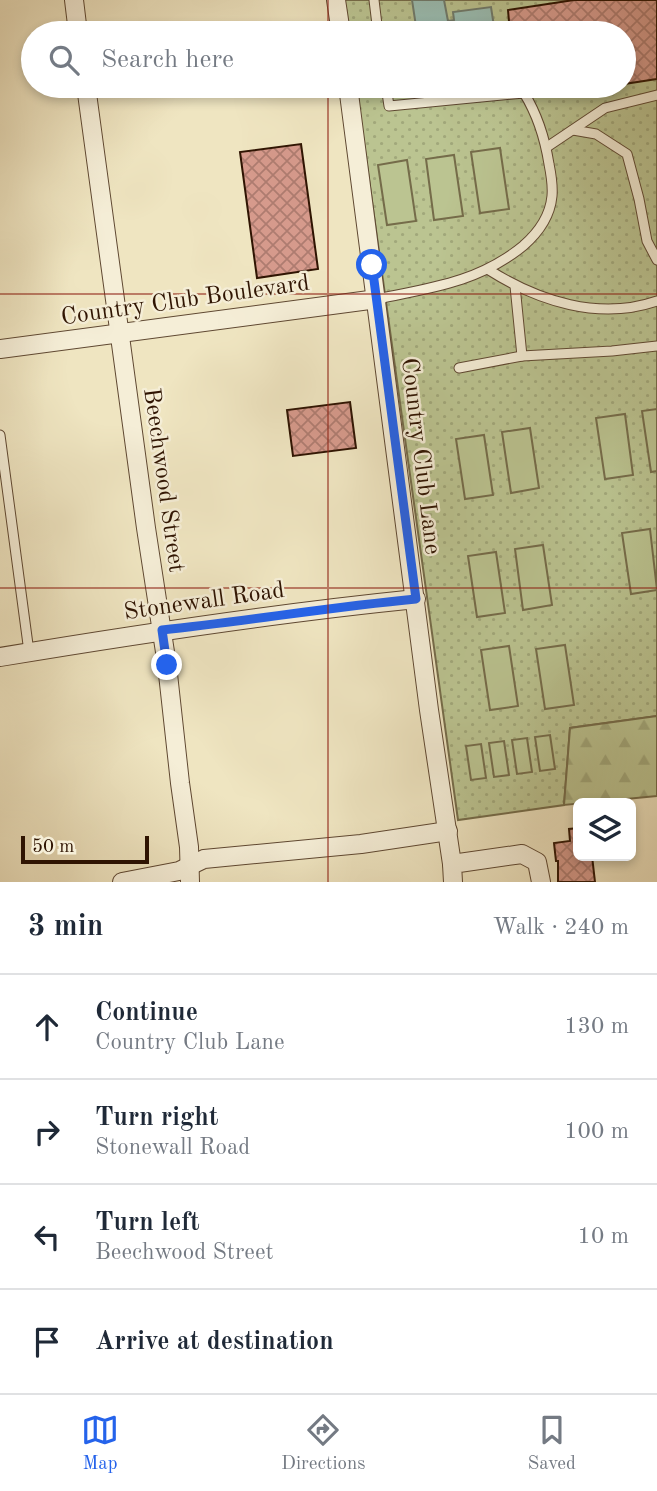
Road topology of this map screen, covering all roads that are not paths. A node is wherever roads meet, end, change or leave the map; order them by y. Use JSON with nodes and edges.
{"nodes":[{"id":1,"x":74,"y":0,"type":"edge"},
{"id":2,"x":336,"y":0,"type":"edge"},
{"id":3,"x":374,"y":0,"type":"edge"},
{"id":4,"x":77,"y":21,"type":"edge"},
{"id":5,"x":339,"y":21,"type":"edge"},
{"id":6,"x":377,"y":21,"type":"edge"},
{"id":7,"x":657,"y":94,"type":"edge"},
{"id":8,"x":88,"y":98,"type":"edge"},
{"id":9,"x":350,"y":98,"type":"edge"},
{"id":10,"x":388,"y":98,"type":"edge"},
{"id":11,"x":472,"y":98,"type":"edge"},
{"id":12,"x":527,"y":98,"type":"edge"},
{"id":13,"x":573,"y":130,"type":"junction"},
{"id":14,"x":547,"y":148,"type":"junction"},
{"id":15,"x":656,"y":259,"type":"edge"},
{"id":16,"x":489,"y":270,"type":"junction"},
{"id":17,"x":515,"y":286,"type":"junction"},
{"id":18,"x":377,"y":299,"type":"junction"},
{"id":19,"x":657,"y":301,"type":"edge"},
{"id":20,"x":119,"y":333,"type":"junction"},
{"id":21,"x":657,"y":346,"type":"edge"},
{"id":22,"x":0,"y":349,"type":"edge"},
{"id":23,"x":522,"y":355,"type":"junction"},
{"id":24,"x":458,"y":368,"type":"dead end"},
{"id":25,"x":0,"y":435,"type":"edge"},
{"id":26,"x":416,"y":599,"type":"junction"},
{"id":27,"x":162,"y":630,"type":"junction"},
{"id":28,"x":29,"y":652,"type":"junction"},
{"id":29,"x":0,"y":657,"type":"edge"},
{"id":30,"x":448,"y":831,"type":"junction"},
{"id":31,"x":452,"y":873,"type":"edge"},
{"id":32,"x":189,"y":874,"type":"edge"},
{"id":33,"x":122,"y":882,"type":"edge"},
{"id":34,"x":541,"y":882,"type":"edge"}],
"edges":[{"from":1,"to":4,"type":"street"},
{"from":2,"to":5,"type":"street"},
{"from":3,"to":6,"type":"lane"},
{"from":7,"to":13,"type":"lane"},
{"from":8,"to":20,"type":"street","name":"Beechwood Street"},
{"from":9,"to":18,"type":"street","name":"Country Club Lane"},
{"from":10,"to":11,"type":"lane"},
{"from":12,"to":14,"type":"lane"},
{"from":13,"to":14,"type":"lane"},
{"from":13,"to":15,"type":"lane"},
{"from":14,"to":16,"type":"lane"},
{"from":16,"to":17,"type":"lane"},
{"from":16,"to":18,"type":"lane"},
{"from":17,"to":19,"type":"lane"},
{"from":17,"to":23,"type":"lane"},
{"from":18,"to":20,"type":"street","name":"Country Club Boulevard"},
{"from":18,"to":26,"type":"street","name":"Country Club Lane"},
{"from":20,"to":22,"type":"street","name":"Country Club Boulevard"},
{"from":20,"to":27,"type":"street","name":"Beechwood Street"},
{"from":21,"to":23,"type":"lane"},
{"from":23,"to":24,"type":"lane"},
{"from":25,"to":28,"type":"lane"},
{"from":26,"to":27,"type":"street","name":"Stonewall Road"},
{"from":26,"to":30,"type":"street","name":"Country Club Lane"},
{"from":27,"to":28,"type":"street","name":"Stonewall Road"},
{"from":27,"to":32,"type":"street","name":"Beechwood Street"},
{"from":28,"to":29,"type":"street","name":"Stonewall Road"},
{"from":30,"to":31,"type":"street","name":"Country Club Lane"},
{"from":30,"to":32,"type":"street"},
{"from":31,"to":34,"type":"street","name":"Country Club Lane"},
{"from":32,"to":33,"type":"street"}]}
